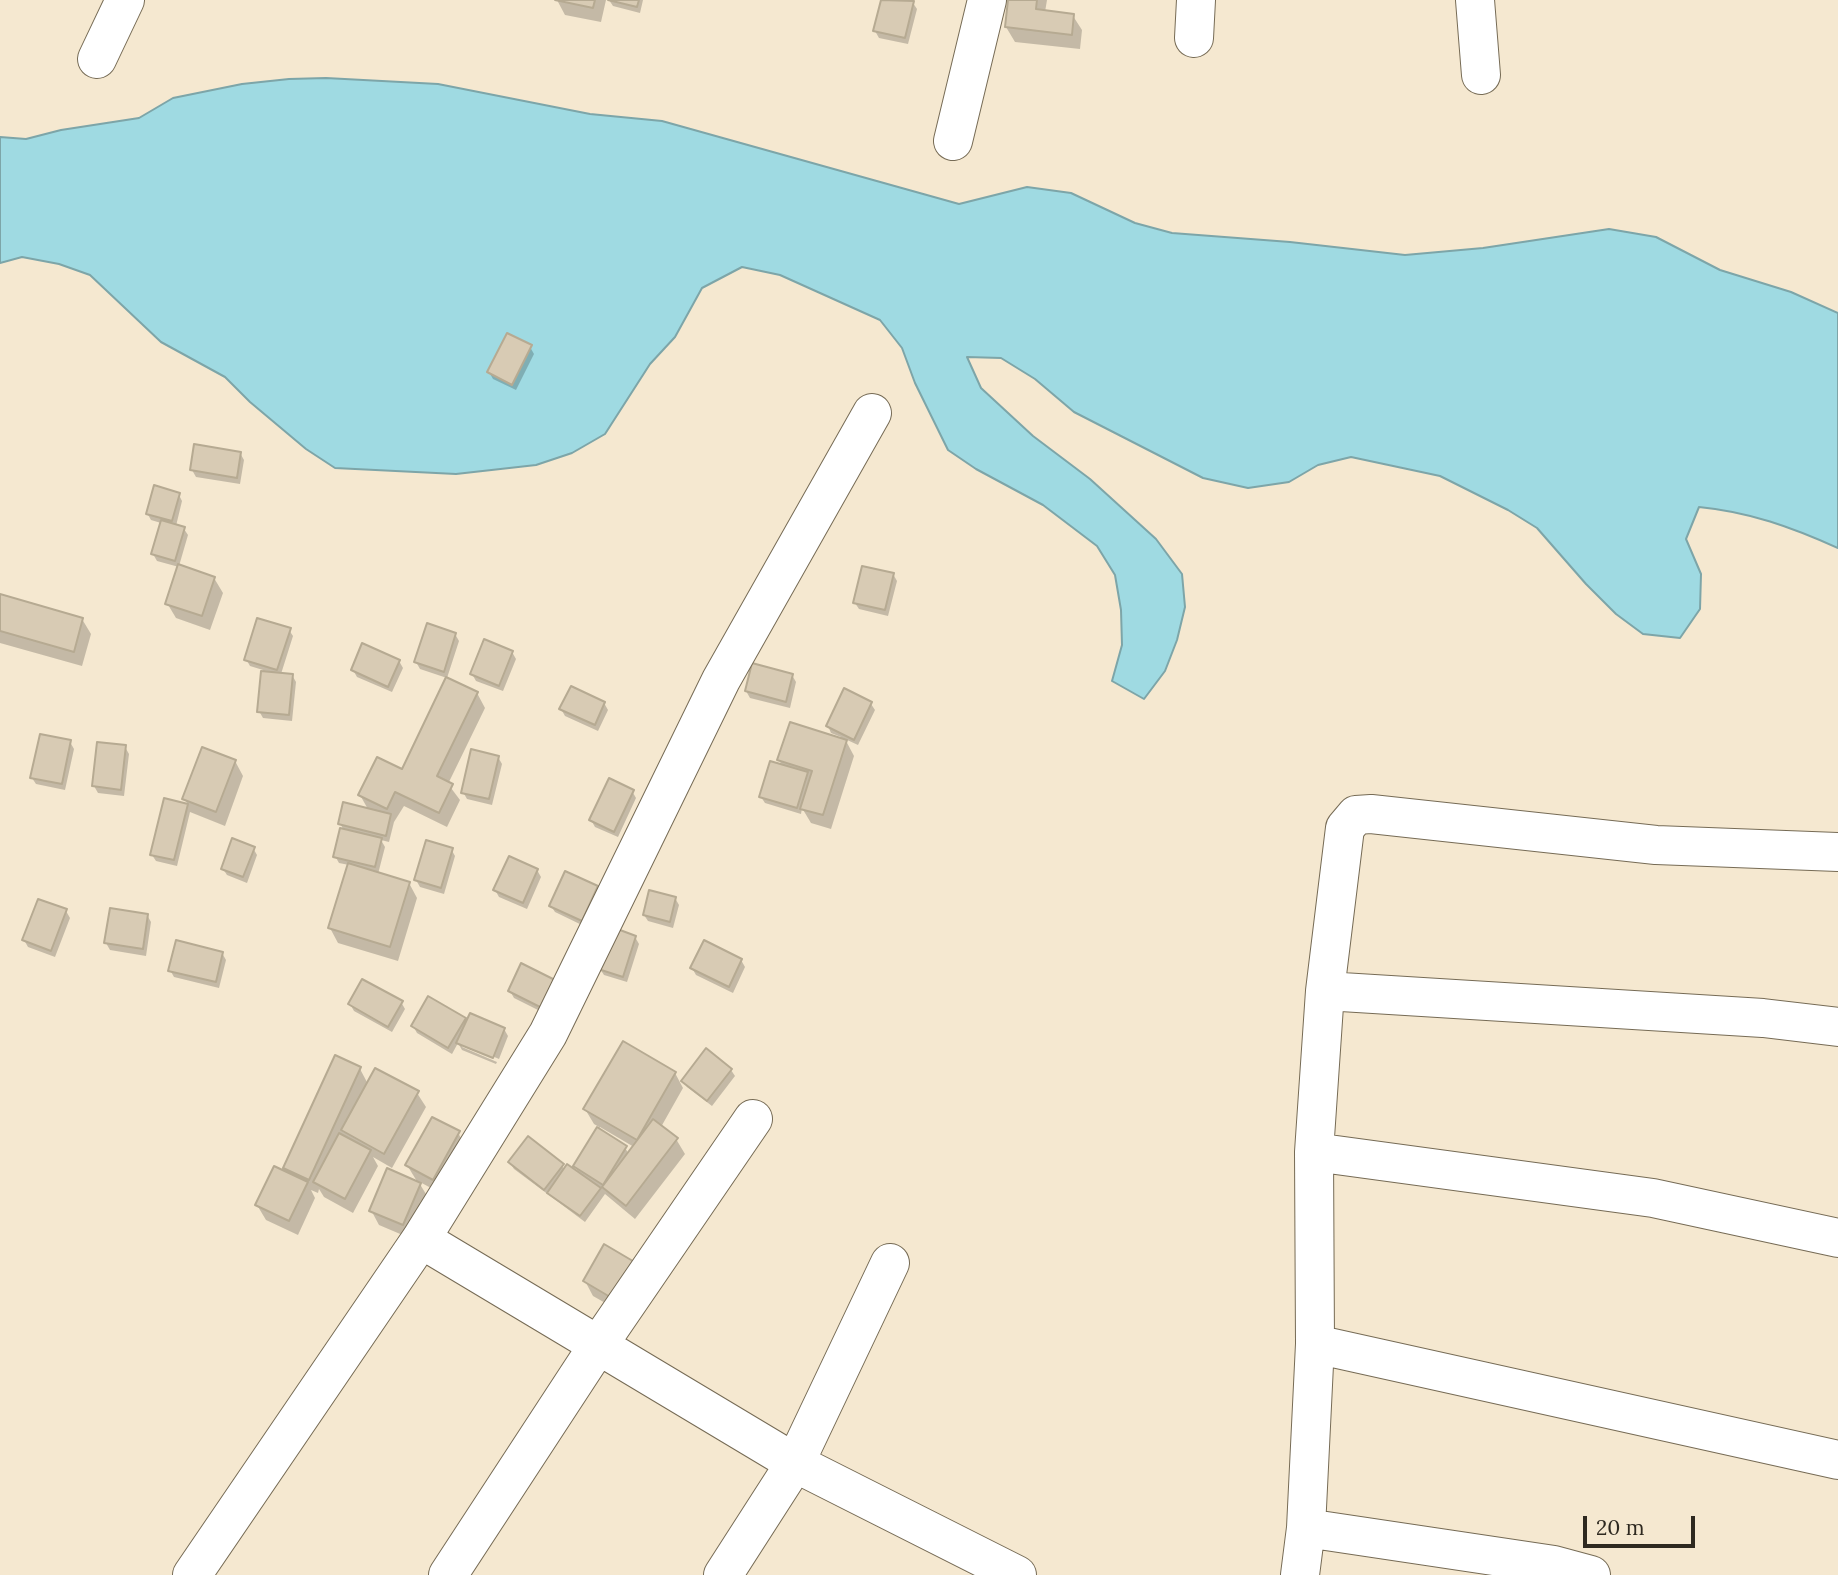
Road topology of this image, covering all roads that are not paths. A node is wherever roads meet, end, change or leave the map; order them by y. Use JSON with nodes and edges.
{"nodes":[{"id":1,"x":125,"y":0,"type":"edge"},
{"id":2,"x":987,"y":0,"type":"edge"},
{"id":3,"x":1196,"y":0,"type":"edge"},
{"id":4,"x":1475,"y":0,"type":"edge"},
{"id":5,"x":1194,"y":38,"type":"dead end"},
{"id":6,"x":97,"y":60,"type":"dead end"},
{"id":7,"x":1481,"y":75,"type":"dead end"},
{"id":8,"x":953,"y":141,"type":"dead end"},
{"id":9,"x":872,"y":413,"type":"dead end"},
{"id":10,"x":1838,"y":852,"type":"edge"},
{"id":11,"x":1325,"y":991,"type":"junction"},
{"id":12,"x":1838,"y":1027,"type":"edge"},
{"id":13,"x":754,"y":1119,"type":"dead end"},
{"id":14,"x":1314,"y":1152,"type":"junction"},
{"id":15,"x":1838,"y":1238,"type":"edge"},
{"id":16,"x":421,"y":1239,"type":"junction"},
{"id":17,"x":890,"y":1263,"type":"dead end"},
{"id":18,"x":1315,"y":1343,"type":"junction"},
{"id":19,"x":599,"y":1344,"type":"junction"},
{"id":20,"x":1838,"y":1460,"type":"edge"},
{"id":21,"x":795,"y":1463,"type":"junction"},
{"id":22,"x":1306,"y":1528,"type":"junction"},
{"id":23,"x":1006,"y":1573,"type":"edge"},
{"id":24,"x":192,"y":1575,"type":"edge"},
{"id":25,"x":448,"y":1575,"type":"edge"},
{"id":26,"x":723,"y":1575,"type":"edge"},
{"id":27,"x":1300,"y":1575,"type":"edge"},
{"id":28,"x":1591,"y":1575,"type":"edge"}],
"edges":[{"from":1,"to":6,"type":"street"},
{"from":2,"to":8,"type":"street"},
{"from":3,"to":5,"type":"street"},
{"from":4,"to":7,"type":"street"},
{"from":9,"to":16,"type":"street"},
{"from":10,"to":11,"type":"street"},
{"from":11,"to":12,"type":"street"},
{"from":11,"to":14,"type":"street"},
{"from":13,"to":19,"type":"street"},
{"from":14,"to":15,"type":"street"},
{"from":14,"to":18,"type":"street"},
{"from":16,"to":19,"type":"street"},
{"from":16,"to":24,"type":"street"},
{"from":17,"to":21,"type":"street"},
{"from":18,"to":20,"type":"street"},
{"from":18,"to":22,"type":"street"},
{"from":19,"to":21,"type":"street"},
{"from":19,"to":25,"type":"street"},
{"from":21,"to":23,"type":"street"},
{"from":21,"to":26,"type":"street"},
{"from":22,"to":27,"type":"street"},
{"from":22,"to":28,"type":"street"}]}
